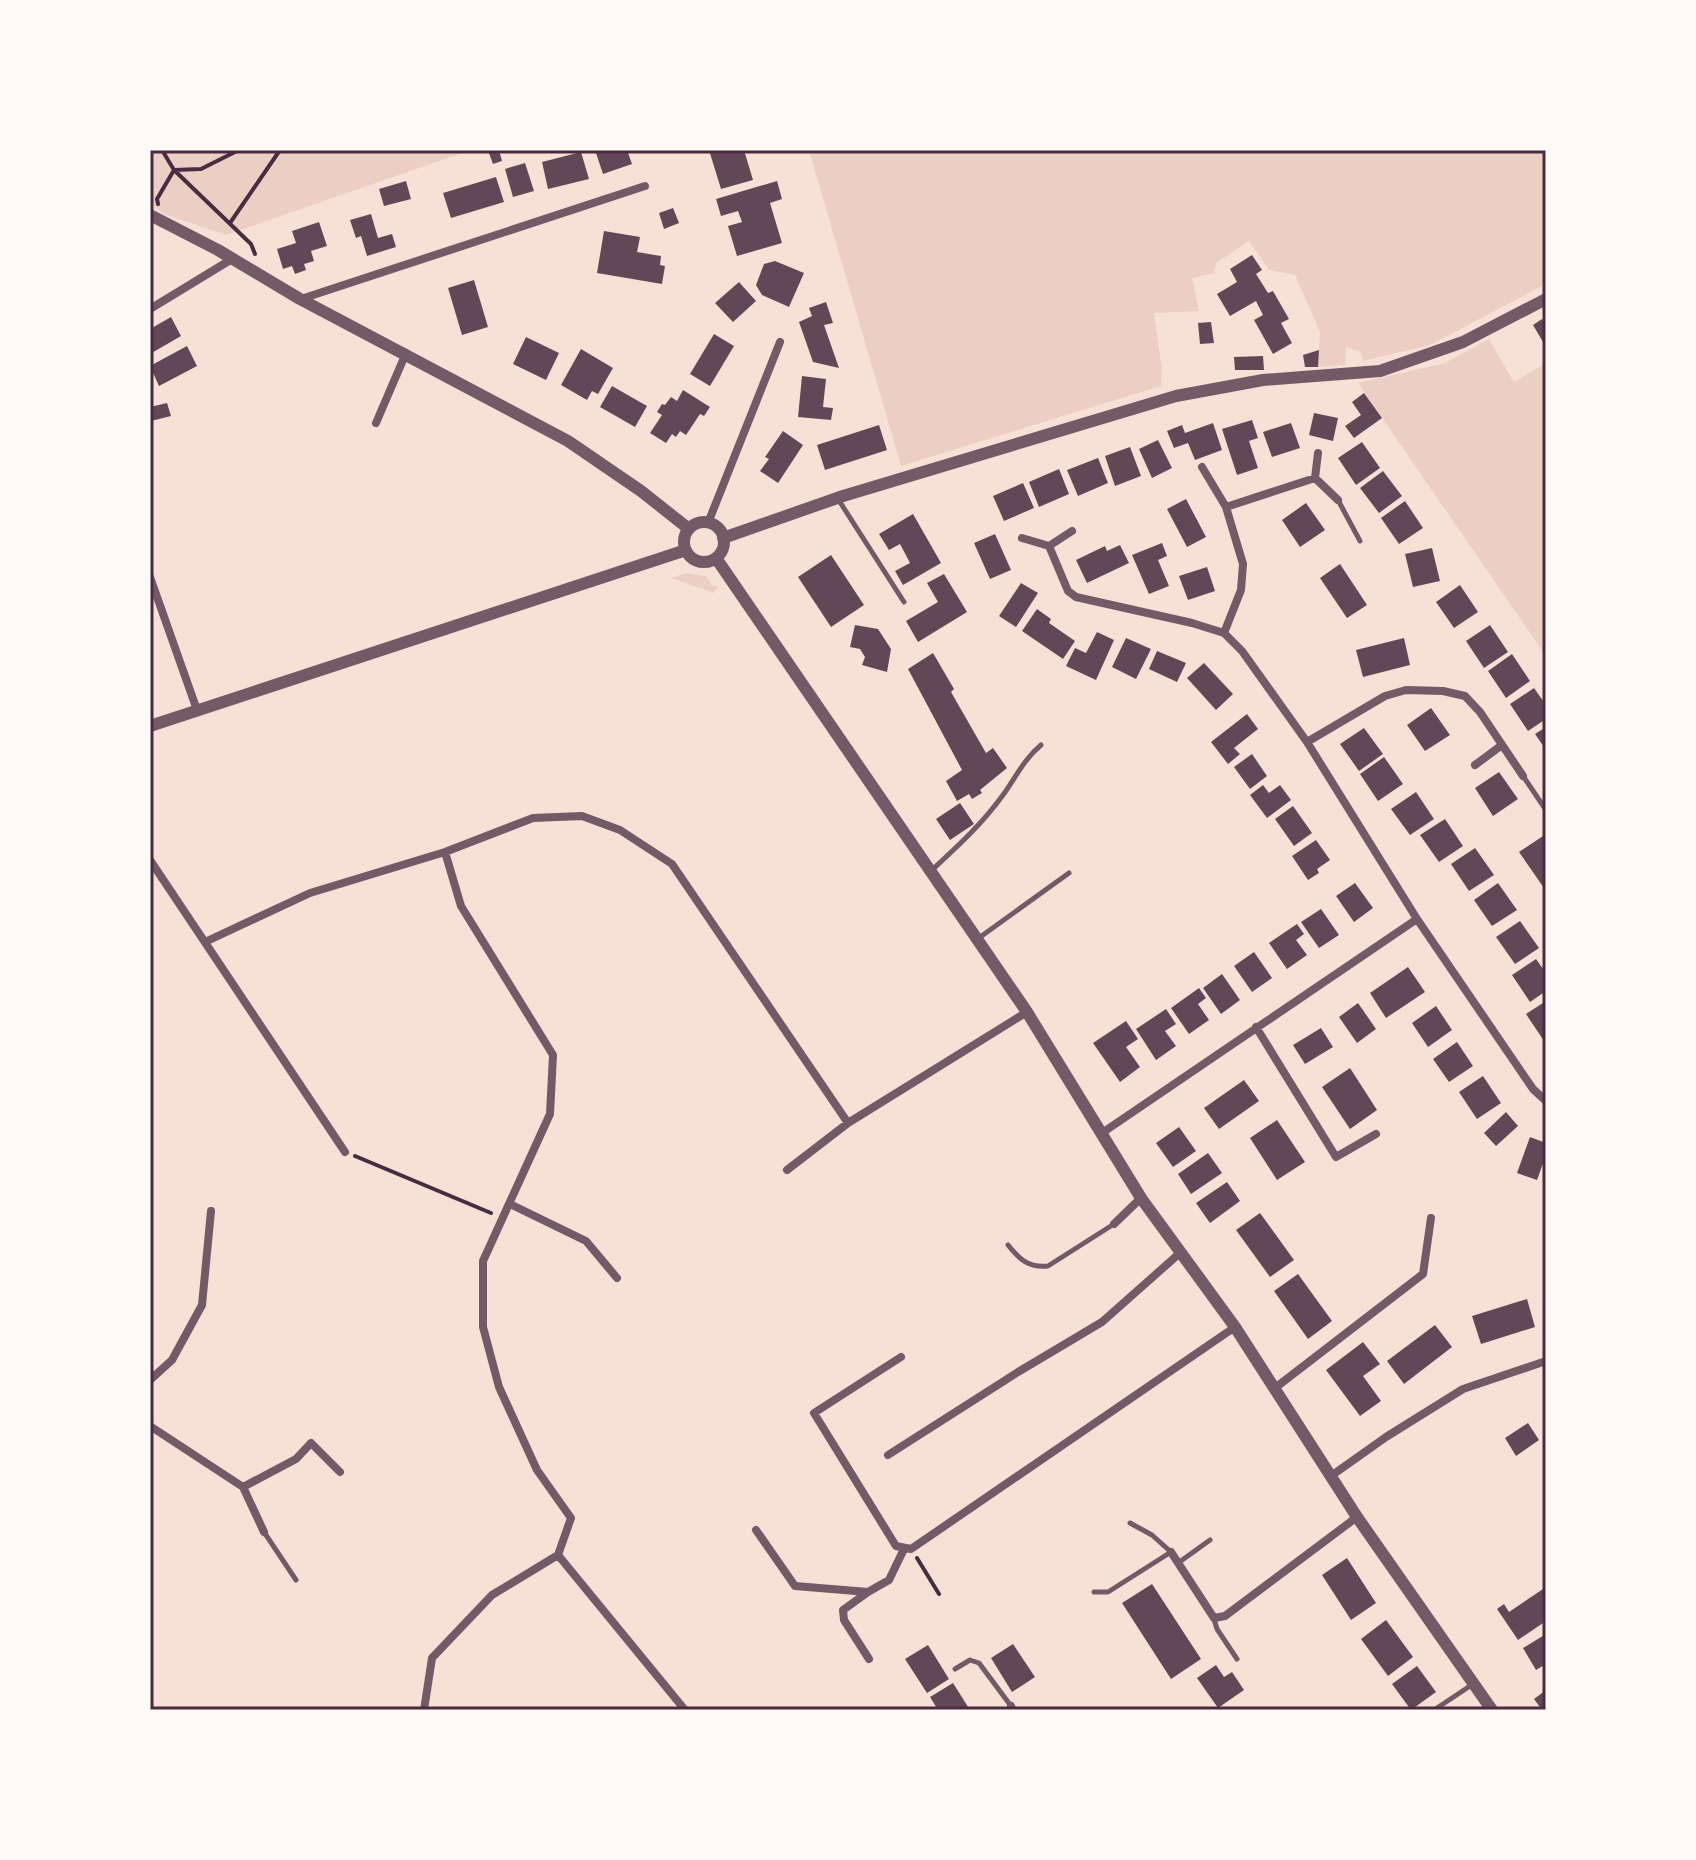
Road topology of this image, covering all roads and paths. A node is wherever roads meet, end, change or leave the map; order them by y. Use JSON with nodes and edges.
{"nodes":[{"id":1,"x":162,"y":150,"type":"edge"},
{"id":2,"x":239,"y":150,"type":"edge"},
{"id":3,"x":280,"y":150,"type":"edge"},
{"id":4,"x":174,"y":170,"type":"junction"},
{"id":5,"x":645,"y":186,"type":"dead end"},
{"id":6,"x":154,"y":212,"type":"edge"},
{"id":7,"x":230,"y":223,"type":"junction"},
{"id":8,"x":232,"y":259,"type":"junction"},
{"id":9,"x":268,"y":280,"type":"junction"},
{"id":10,"x":300,"y":299,"type":"junction"},
{"id":11,"x":1546,"y":299,"type":"edge"},
{"id":12,"x":150,"y":309,"type":"edge"},
{"id":13,"x":780,"y":342,"type":"dead end"},
{"id":14,"x":406,"y":353,"type":"junction"},
{"id":15,"x":376,"y":423,"type":"dead end"},
{"id":16,"x":1318,"y":453,"type":"dead end"},
{"id":17,"x":1202,"y":467,"type":"dead end"},
{"id":18,"x":1315,"y":478,"type":"junction"},
{"id":19,"x":838,"y":498,"type":"junction"},
{"id":20,"x":1338,"y":500,"type":"joint"},
{"id":21,"x":1226,"y":507,"type":"junction"},
{"id":22,"x":708,"y":523,"type":"junction"},
{"id":23,"x":689,"y":529,"type":"junction"},
{"id":24,"x":1072,"y":531,"type":"dead end"},
{"id":25,"x":723,"y":538,"type":"junction"},
{"id":26,"x":1022,"y":538,"type":"dead end"},
{"id":27,"x":1360,"y":541,"type":"dead end"},
{"id":28,"x":1049,"y":546,"type":"junction"},
{"id":29,"x":686,"y":550,"type":"junction"},
{"id":30,"x":716,"y":558,"type":"junction"},
{"id":31,"x":150,"y":577,"type":"edge"},
{"id":32,"x":904,"y":602,"type":"dead end"},
{"id":33,"x":1224,"y":633,"type":"junction"},
{"id":34,"x":197,"y":710,"type":"junction"},
{"id":35,"x":150,"y":726,"type":"edge"},
{"id":36,"x":1307,"y":742,"type":"junction"},
{"id":37,"x":1041,"y":745,"type":"dead end"},
{"id":38,"x":1502,"y":745,"type":"junction"},
{"id":39,"x":1475,"y":765,"type":"dead end"},
{"id":40,"x":1523,"y":776,"type":"joint"},
{"id":41,"x":1546,"y":810,"type":"edge"},
{"id":42,"x":445,"y":852,"type":"junction"},
{"id":43,"x":150,"y":860,"type":"edge"},
{"id":44,"x":932,"y":870,"type":"junction"},
{"id":45,"x":1069,"y":873,"type":"dead end"},
{"id":46,"x":1417,"y":919,"type":"junction"},
{"id":47,"x":976,"y":940,"type":"junction"},
{"id":48,"x":205,"y":942,"type":"junction"},
{"id":49,"x":1027,"y":1012,"type":"junction"},
{"id":50,"x":1256,"y":1027,"type":"junction"},
{"id":51,"x":1546,"y":1101,"type":"edge"},
{"id":52,"x":848,"y":1123,"type":"junction"},
{"id":53,"x":1102,"y":1133,"type":"junction"},
{"id":54,"x":1376,"y":1134,"type":"dead end"},
{"id":55,"x":345,"y":1152,"type":"joint"},
{"id":56,"x":787,"y":1170,"type":"dead end"},
{"id":57,"x":1141,"y":1198,"type":"junction"},
{"id":58,"x":510,"y":1204,"type":"junction"},
{"id":59,"x":211,"y":1211,"type":"dead end"},
{"id":60,"x":504,"y":1218,"type":"junction"},
{"id":61,"x":1431,"y":1218,"type":"dead end"},
{"id":62,"x":1114,"y":1224,"type":"joint"},
{"id":63,"x":1008,"y":1245,"type":"dead end"},
{"id":64,"x":1181,"y":1252,"type":"junction"},
{"id":65,"x":617,"y":1278,"type":"dead end"},
{"id":66,"x":1235,"y":1327,"type":"junction"},
{"id":67,"x":901,"y":1357,"type":"dead end"},
{"id":68,"x":1546,"y":1361,"type":"edge"},
{"id":69,"x":150,"y":1380,"type":"edge"},
{"id":70,"x":1275,"y":1388,"type":"junction"},
{"id":71,"x":150,"y":1426,"type":"edge"},
{"id":72,"x":888,"y":1455,"type":"dead end"},
{"id":73,"x":340,"y":1472,"type":"dead end"},
{"id":74,"x":1331,"y":1476,"type":"junction"},
{"id":75,"x":243,"y":1487,"type":"junction"},
{"id":76,"x":1357,"y":1517,"type":"junction"},
{"id":77,"x":1130,"y":1523,"type":"dead end"},
{"id":78,"x":756,"y":1530,"type":"dead end"},
{"id":79,"x":264,"y":1532,"type":"joint"},
{"id":80,"x":1210,"y":1540,"type":"dead end"},
{"id":81,"x":908,"y":1549,"type":"junction"},
{"id":82,"x":1171,"y":1552,"type":"junction"},
{"id":83,"x":558,"y":1555,"type":"junction"},
{"id":84,"x":1178,"y":1563,"type":"junction"},
{"id":85,"x":296,"y":1580,"type":"dead end"},
{"id":86,"x":868,"y":1592,"type":"junction"},
{"id":87,"x":1094,"y":1592,"type":"dead end"},
{"id":88,"x":939,"y":1594,"type":"dead end"},
{"id":89,"x":1214,"y":1618,"type":"junction"},
{"id":90,"x":869,"y":1659,"type":"dead end"},
{"id":91,"x":1237,"y":1659,"type":"dead end"},
{"id":92,"x":955,"y":1669,"type":"dead end"},
{"id":93,"x":1474,"y":1683,"type":"junction"},
{"id":94,"x":1012,"y":1708,"type":"edge"},
{"id":95,"x":424,"y":1710,"type":"edge"},
{"id":96,"x":685,"y":1710,"type":"edge"},
{"id":97,"x":1434,"y":1710,"type":"edge"},
{"id":98,"x":1492,"y":1710,"type":"edge"}],
"edges":[{"from":1,"to":4,"type":"path"},
{"from":2,"to":4,"type":"path"},
{"from":3,"to":7,"type":"path"},
{"from":4,"to":6,"type":"path"},
{"from":4,"to":7,"type":"path"},
{"from":5,"to":10,"type":"street"},
{"from":6,"to":8,"type":"street"},
{"from":7,"to":9,"type":"path"},
{"from":8,"to":9,"type":"street"},
{"from":8,"to":12,"type":"street"},
{"from":9,"to":10,"type":"street"},
{"from":10,"to":14,"type":"street"},
{"from":11,"to":19,"type":"street"},
{"from":13,"to":22,"type":"street"},
{"from":14,"to":15,"type":"street"},
{"from":14,"to":23,"type":"street"},
{"from":16,"to":18,"type":"street"},
{"from":17,"to":21,"type":"street"},
{"from":18,"to":20,"type":"street"},
{"from":18,"to":21,"type":"street"},
{"from":19,"to":25,"type":"street"},
{"from":19,"to":32,"type":"lane"},
{"from":20,"to":27,"type":"lane"},
{"from":21,"to":33,"type":"street"},
{"from":22,"to":23,"type":"street"},
{"from":22,"to":25,"type":"street"},
{"from":23,"to":29,"type":"street"},
{"from":24,"to":28,"type":"street"},
{"from":25,"to":30,"type":"street"},
{"from":26,"to":28,"type":"street"},
{"from":28,"to":33,"type":"street"},
{"from":29,"to":30,"type":"street"},
{"from":29,"to":34,"type":"street"},
{"from":30,"to":44,"type":"street"},
{"from":31,"to":34,"type":"street"},
{"from":33,"to":36,"type":"street"},
{"from":34,"to":35,"type":"street"},
{"from":36,"to":38,"type":"street"},
{"from":36,"to":46,"type":"street"},
{"from":37,"to":44,"type":"lane"},
{"from":38,"to":39,"type":"street"},
{"from":38,"to":40,"type":"street"},
{"from":40,"to":41,"type":"lane"},
{"from":42,"to":48,"type":"street"},
{"from":42,"to":52,"type":"street"},
{"from":42,"to":58,"type":"street"},
{"from":43,"to":48,"type":"street"},
{"from":44,"to":47,"type":"street"},
{"from":45,"to":47,"type":"lane"},
{"from":46,"to":50,"type":"street"},
{"from":46,"to":51,"type":"street"},
{"from":47,"to":49,"type":"street"},
{"from":48,"to":55,"type":"street"},
{"from":49,"to":52,"type":"street"},
{"from":49,"to":53,"type":"street"},
{"from":50,"to":53,"type":"street"},
{"from":50,"to":54,"type":"street"},
{"from":52,"to":56,"type":"street"},
{"from":53,"to":57,"type":"street"},
{"from":55,"to":60,"type":"path"},
{"from":57,"to":62,"type":"street"},
{"from":57,"to":64,"type":"street"},
{"from":58,"to":60,"type":"street"},
{"from":58,"to":65,"type":"street"},
{"from":59,"to":69,"type":"street"},
{"from":60,"to":83,"type":"street"},
{"from":61,"to":70,"type":"street"},
{"from":62,"to":63,"type":"lane"},
{"from":64,"to":66,"type":"street"},
{"from":64,"to":72,"type":"street"},
{"from":66,"to":70,"type":"street"},
{"from":66,"to":81,"type":"street"},
{"from":67,"to":81,"type":"street"},
{"from":68,"to":74,"type":"street"},
{"from":70,"to":74,"type":"street"},
{"from":71,"to":75,"type":"street"},
{"from":73,"to":75,"type":"street"},
{"from":74,"to":76,"type":"street"},
{"from":75,"to":79,"type":"street"},
{"from":76,"to":89,"type":"street"},
{"from":76,"to":93,"type":"street"},
{"from":77,"to":82,"type":"lane"},
{"from":78,"to":86,"type":"street"},
{"from":79,"to":85,"type":"lane"},
{"from":80,"to":84,"type":"lane"},
{"from":81,"to":86,"type":"street"},
{"from":81,"to":88,"type":"path"},
{"from":82,"to":84,"type":"street"},
{"from":82,"to":87,"type":"lane"},
{"from":83,"to":95,"type":"street"},
{"from":83,"to":96,"type":"street"},
{"from":84,"to":89,"type":"street"},
{"from":86,"to":90,"type":"street"},
{"from":89,"to":91,"type":"lane"},
{"from":92,"to":94,"type":"lane"},
{"from":93,"to":97,"type":"lane"},
{"from":93,"to":98,"type":"street"}]}
